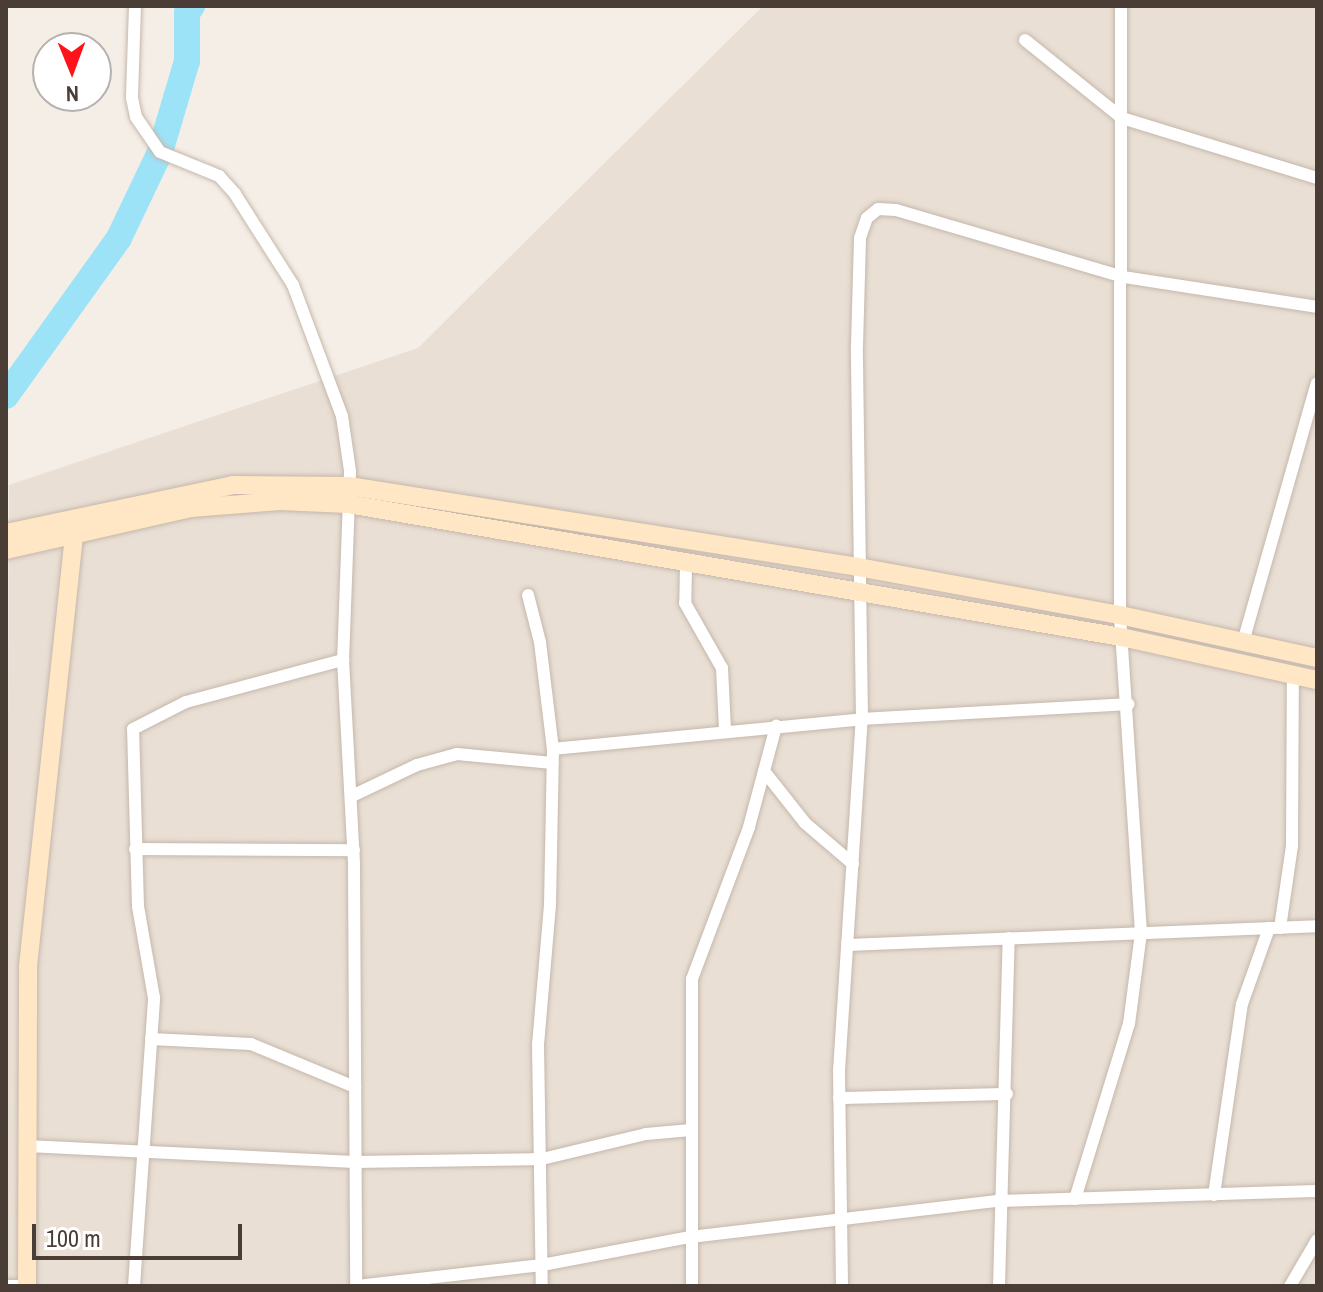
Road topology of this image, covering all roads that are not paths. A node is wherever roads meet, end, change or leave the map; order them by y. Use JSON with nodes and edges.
{"nodes":[{"id":1,"x":135,"y":6,"type":"edge"},
{"id":2,"x":1121,"y":6,"type":"edge"},
{"id":3,"x":1025,"y":40,"type":"dead end"},
{"id":4,"x":1122,"y":118,"type":"junction"},
{"id":5,"x":1317,"y":178,"type":"edge"},
{"id":6,"x":1124,"y":277,"type":"junction"},
{"id":7,"x":1317,"y":307,"type":"edge"},
{"id":8,"x":1317,"y":383,"type":"edge"},
{"id":9,"x":349,"y":495,"type":"junction"},
{"id":10,"x":75,"y":525,"type":"junction"},
{"id":11,"x":11,"y":540,"type":"edge"},
{"id":12,"x":686,"y":564,"type":"junction"},
{"id":13,"x":858,"y":567,"type":"junction"},
{"id":14,"x":860,"y":590,"type":"junction"},
{"id":15,"x":528,"y":595,"type":"dead end"},
{"id":16,"x":1120,"y":615,"type":"junction"},
{"id":17,"x":1121,"y":637,"type":"junction"},
{"id":18,"x":1243,"y":642,"type":"junction"},
{"id":19,"x":1317,"y":658,"type":"edge"},
{"id":20,"x":343,"y":660,"type":"junction"},
{"id":21,"x":1293,"y":675,"type":"junction"},
{"id":22,"x":1317,"y":680,"type":"edge"},
{"id":23,"x":1129,"y":704,"type":"junction"},
{"id":24,"x":862,"y":719,"type":"junction"},
{"id":25,"x":776,"y":726,"type":"junction"},
{"id":26,"x":725,"y":730,"type":"junction"},
{"id":27,"x":553,"y":749,"type":"junction"},
{"id":28,"x":553,"y":763,"type":"junction"},
{"id":29,"x":764,"y":771,"type":"junction"},
{"id":30,"x":352,"y":796,"type":"junction"},
{"id":31,"x":135,"y":849,"type":"junction"},
{"id":32,"x":354,"y":850,"type":"junction"},
{"id":33,"x":853,"y":864,"type":"junction"},
{"id":34,"x":1317,"y":926,"type":"edge"},
{"id":35,"x":1275,"y":928,"type":"junction"},
{"id":36,"x":1141,"y":933,"type":"junction"},
{"id":37,"x":1009,"y":938,"type":"junction"},
{"id":38,"x":847,"y":945,"type":"junction"},
{"id":39,"x":151,"y":1039,"type":"junction"},
{"id":40,"x":355,"y":1087,"type":"junction"},
{"id":41,"x":1007,"y":1094,"type":"junction"},
{"id":42,"x":839,"y":1098,"type":"junction"},
{"id":43,"x":691,"y":1130,"type":"junction"},
{"id":44,"x":27,"y":1146,"type":"junction"},
{"id":45,"x":140,"y":1148,"type":"junction"},
{"id":46,"x":542,"y":1159,"type":"junction"},
{"id":47,"x":355,"y":1162,"type":"junction"},
{"id":48,"x":1317,"y":1191,"type":"edge"},
{"id":49,"x":1214,"y":1195,"type":"junction"},
{"id":50,"x":1075,"y":1199,"type":"junction"},
{"id":51,"x":998,"y":1201,"type":"junction"},
{"id":52,"x":839,"y":1219,"type":"junction"},
{"id":53,"x":690,"y":1237,"type":"junction"},
{"id":54,"x":1317,"y":1240,"type":"edge"},
{"id":55,"x":542,"y":1265,"type":"junction"},
{"id":56,"x":6,"y":1286,"type":"edge"},
{"id":57,"x":24,"y":1286,"type":"edge"},
{"id":58,"x":134,"y":1286,"type":"edge"},
{"id":59,"x":356,"y":1286,"type":"edge"},
{"id":60,"x":542,"y":1286,"type":"edge"},
{"id":61,"x":692,"y":1286,"type":"edge"},
{"id":62,"x":842,"y":1286,"type":"edge"},
{"id":63,"x":999,"y":1286,"type":"edge"},
{"id":64,"x":1290,"y":1286,"type":"edge"}],
"edges":[{"from":1,"to":9,"type":"street"},
{"from":2,"to":4,"type":"street"},
{"from":3,"to":4,"type":"street"},
{"from":4,"to":5,"type":"street"},
{"from":4,"to":6,"type":"street"},
{"from":6,"to":7,"type":"street"},
{"from":6,"to":13,"type":"street"},
{"from":6,"to":16,"type":"street"},
{"from":8,"to":18,"type":"street"},
{"from":9,"to":10,"type":"main road"},
{"from":9,"to":12,"type":"main road"},
{"from":9,"to":13,"type":"main road"},
{"from":9,"to":20,"type":"street"},
{"from":10,"to":11,"type":"main road"},
{"from":10,"to":44,"type":"main road"},
{"from":12,"to":14,"type":"main road"},
{"from":12,"to":26,"type":"street"},
{"from":13,"to":14,"type":"street"},
{"from":13,"to":16,"type":"main road"},
{"from":14,"to":17,"type":"main road"},
{"from":14,"to":24,"type":"street"},
{"from":15,"to":27,"type":"street"},
{"from":16,"to":17,"type":"street"},
{"from":16,"to":18,"type":"main road"},
{"from":17,"to":21,"type":"main road"},
{"from":17,"to":23,"type":"street"},
{"from":18,"to":19,"type":"main road"},
{"from":20,"to":30,"type":"street"},
{"from":20,"to":31,"type":"street"},
{"from":21,"to":22,"type":"main road"},
{"from":21,"to":35,"type":"street"},
{"from":23,"to":24,"type":"street"},
{"from":23,"to":36,"type":"street"},
{"from":24,"to":25,"type":"street"},
{"from":24,"to":33,"type":"street"},
{"from":25,"to":26,"type":"street"},
{"from":25,"to":29,"type":"street"},
{"from":26,"to":27,"type":"street"},
{"from":27,"to":28,"type":"street"},
{"from":28,"to":30,"type":"street"},
{"from":28,"to":46,"type":"street"},
{"from":29,"to":33,"type":"street"},
{"from":29,"to":43,"type":"street"},
{"from":30,"to":32,"type":"street"},
{"from":31,"to":32,"type":"street"},
{"from":31,"to":39,"type":"street"},
{"from":32,"to":40,"type":"street"},
{"from":33,"to":38,"type":"street"},
{"from":34,"to":35,"type":"street"},
{"from":35,"to":36,"type":"street"},
{"from":35,"to":49,"type":"street"},
{"from":36,"to":37,"type":"street"},
{"from":36,"to":50,"type":"street"},
{"from":37,"to":38,"type":"street"},
{"from":37,"to":41,"type":"street"},
{"from":38,"to":42,"type":"street"},
{"from":39,"to":40,"type":"street"},
{"from":39,"to":45,"type":"street"},
{"from":40,"to":47,"type":"street"},
{"from":41,"to":42,"type":"street"},
{"from":41,"to":51,"type":"street"},
{"from":42,"to":52,"type":"street"},
{"from":43,"to":46,"type":"street"},
{"from":43,"to":53,"type":"street"},
{"from":44,"to":45,"type":"street"},
{"from":44,"to":57,"type":"main road"},
{"from":45,"to":47,"type":"street"},
{"from":45,"to":58,"type":"street"},
{"from":46,"to":47,"type":"street"},
{"from":46,"to":55,"type":"street"},
{"from":47,"to":59,"type":"street"},
{"from":48,"to":49,"type":"street"},
{"from":49,"to":50,"type":"street"},
{"from":50,"to":51,"type":"street"},
{"from":51,"to":52,"type":"street"},
{"from":51,"to":63,"type":"street"},
{"from":52,"to":53,"type":"street"},
{"from":52,"to":62,"type":"street"},
{"from":53,"to":55,"type":"street"},
{"from":53,"to":61,"type":"street"},
{"from":54,"to":64,"type":"street"},
{"from":55,"to":59,"type":"street"},
{"from":55,"to":60,"type":"street"},
{"from":56,"to":57,"type":"street"}]}
